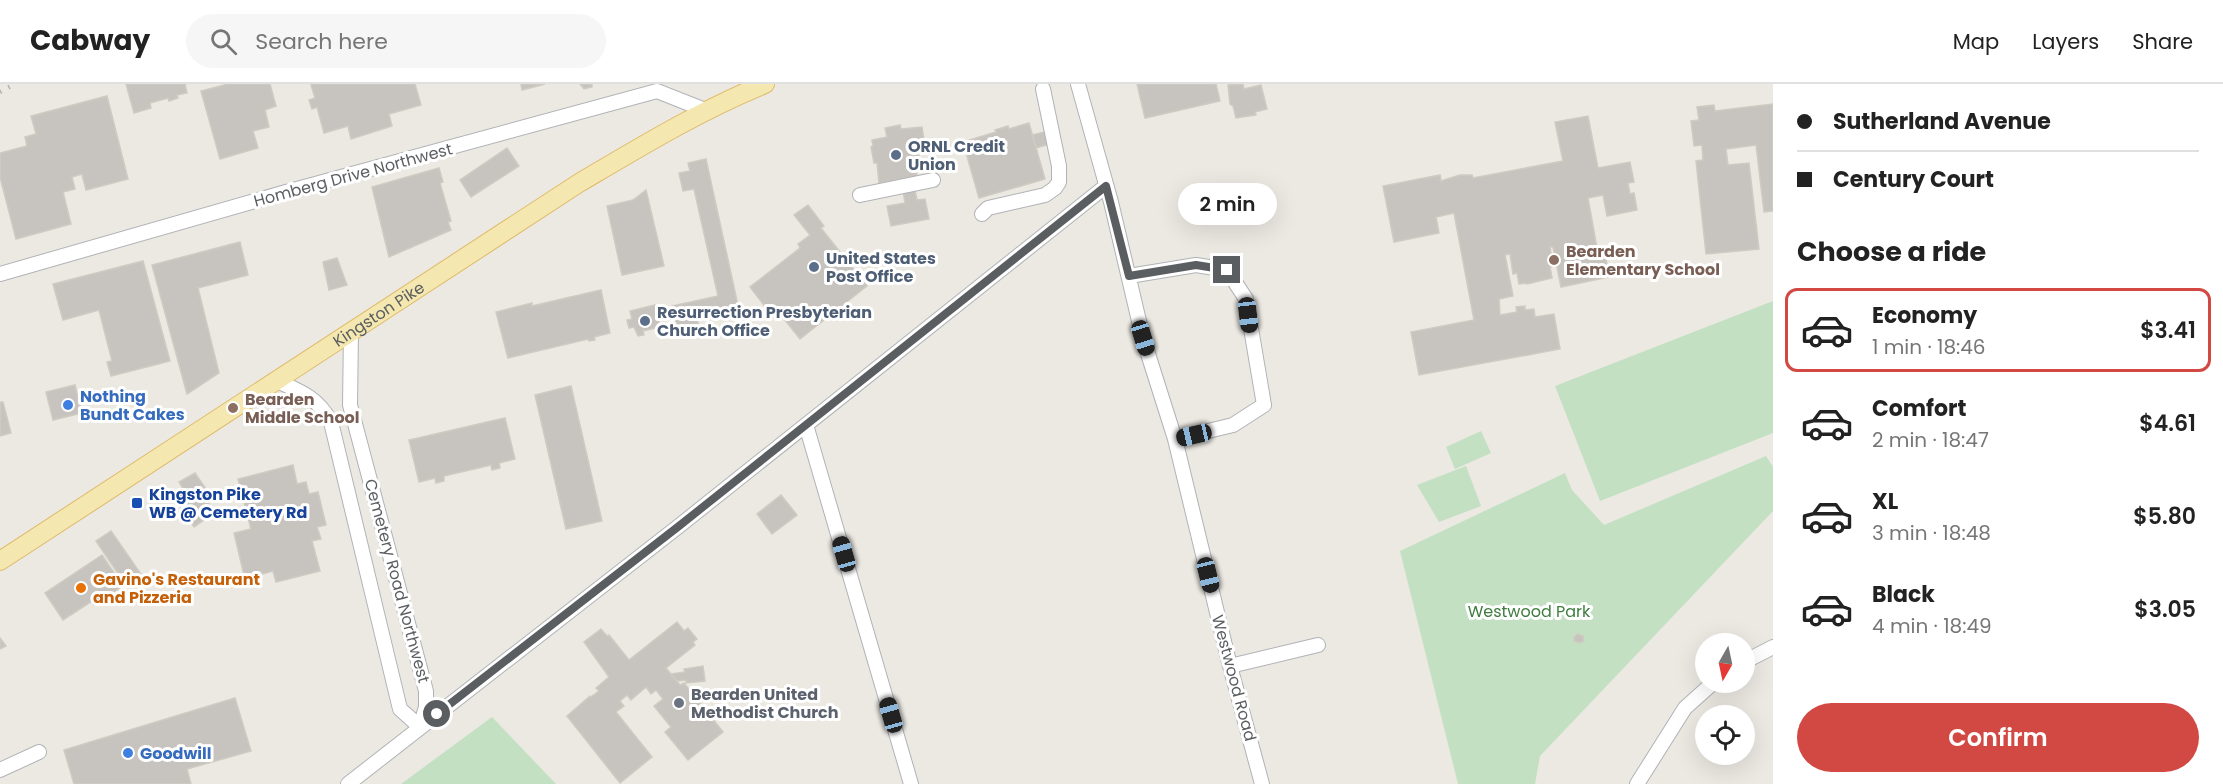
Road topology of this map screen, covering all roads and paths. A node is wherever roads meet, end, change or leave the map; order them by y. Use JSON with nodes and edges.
{"nodes":[{"id":1,"x":765,"y":84,"type":"edge"},
{"id":2,"x":1078,"y":84,"type":"edge"},
{"id":3,"x":1042,"y":88,"type":"dead end"},
{"id":4,"x":705,"y":110,"type":"junction"},
{"id":5,"x":933,"y":180,"type":"dead end"},
{"id":6,"x":1106,"y":186,"type":"junction"},
{"id":7,"x":860,"y":195,"type":"dead end"},
{"id":8,"x":982,"y":214,"type":"dead end"},
{"id":9,"x":0,"y":274,"type":"edge"},
{"id":10,"x":1129,"y":276,"type":"junction"},
{"id":11,"x":351,"y":331,"type":"junction"},
{"id":12,"x":275,"y":380,"type":"junction"},
{"id":13,"x":806,"y":425,"type":"junction"},
{"id":14,"x":1175,"y":439,"type":"junction"},
{"id":15,"x":0,"y":561,"type":"edge"},
{"id":16,"x":1318,"y":645,"type":"dead end"},
{"id":17,"x":1773,"y":647,"type":"edge"},
{"id":18,"x":1755,"y":657,"type":"edge"},
{"id":19,"x":1230,"y":666,"type":"junction"},
{"id":20,"x":1702,"y":693,"type":"edge"},
{"id":21,"x":420,"y":727,"type":"junction"},
{"id":22,"x":39,"y":752,"type":"dead end"},
{"id":23,"x":0,"y":770,"type":"edge"},
{"id":24,"x":348,"y":784,"type":"edge"},
{"id":25,"x":911,"y":784,"type":"edge"},
{"id":26,"x":1262,"y":784,"type":"edge"},
{"id":27,"x":1637,"y":784,"type":"edge"}],
"edges":[{"from":1,"to":4,"type":"main road","name":"Kingston Pike"},
{"from":2,"to":6,"type":"street","name":"Westwood Road"},
{"from":3,"to":8,"type":"street"},
{"from":4,"to":9,"type":"street","name":"Homberg Drive Northwest"},
{"from":4,"to":11,"type":"main road","name":"Kingston Pike"},
{"from":5,"to":7,"type":"street"},
{"from":6,"to":10,"type":"street","name":"Westwood Road"},
{"from":6,"to":13,"type":"street"},
{"from":10,"to":14,"type":"street","name":"Westwood Road"},
{"from":10,"to":14,"type":"street"},
{"from":11,"to":12,"type":"main road","name":"Kingston Pike"},
{"from":11,"to":21,"type":"street","name":"Cemetery Road Northwest"},
{"from":12,"to":15,"type":"main road","name":"Kingston Pike"},
{"from":12,"to":21,"type":"street","name":"Cemetery Road Northwest"},
{"from":13,"to":21,"type":"street"},
{"from":13,"to":25,"type":"street"},
{"from":14,"to":19,"type":"street","name":"Westwood Road"},
{"from":16,"to":19,"type":"street"},
{"from":17,"to":18,"type":"street"},
{"from":19,"to":26,"type":"street","name":"Westwood Road"},
{"from":20,"to":27,"type":"street"},
{"from":21,"to":24,"type":"street"},
{"from":22,"to":23,"type":"street"}]}
